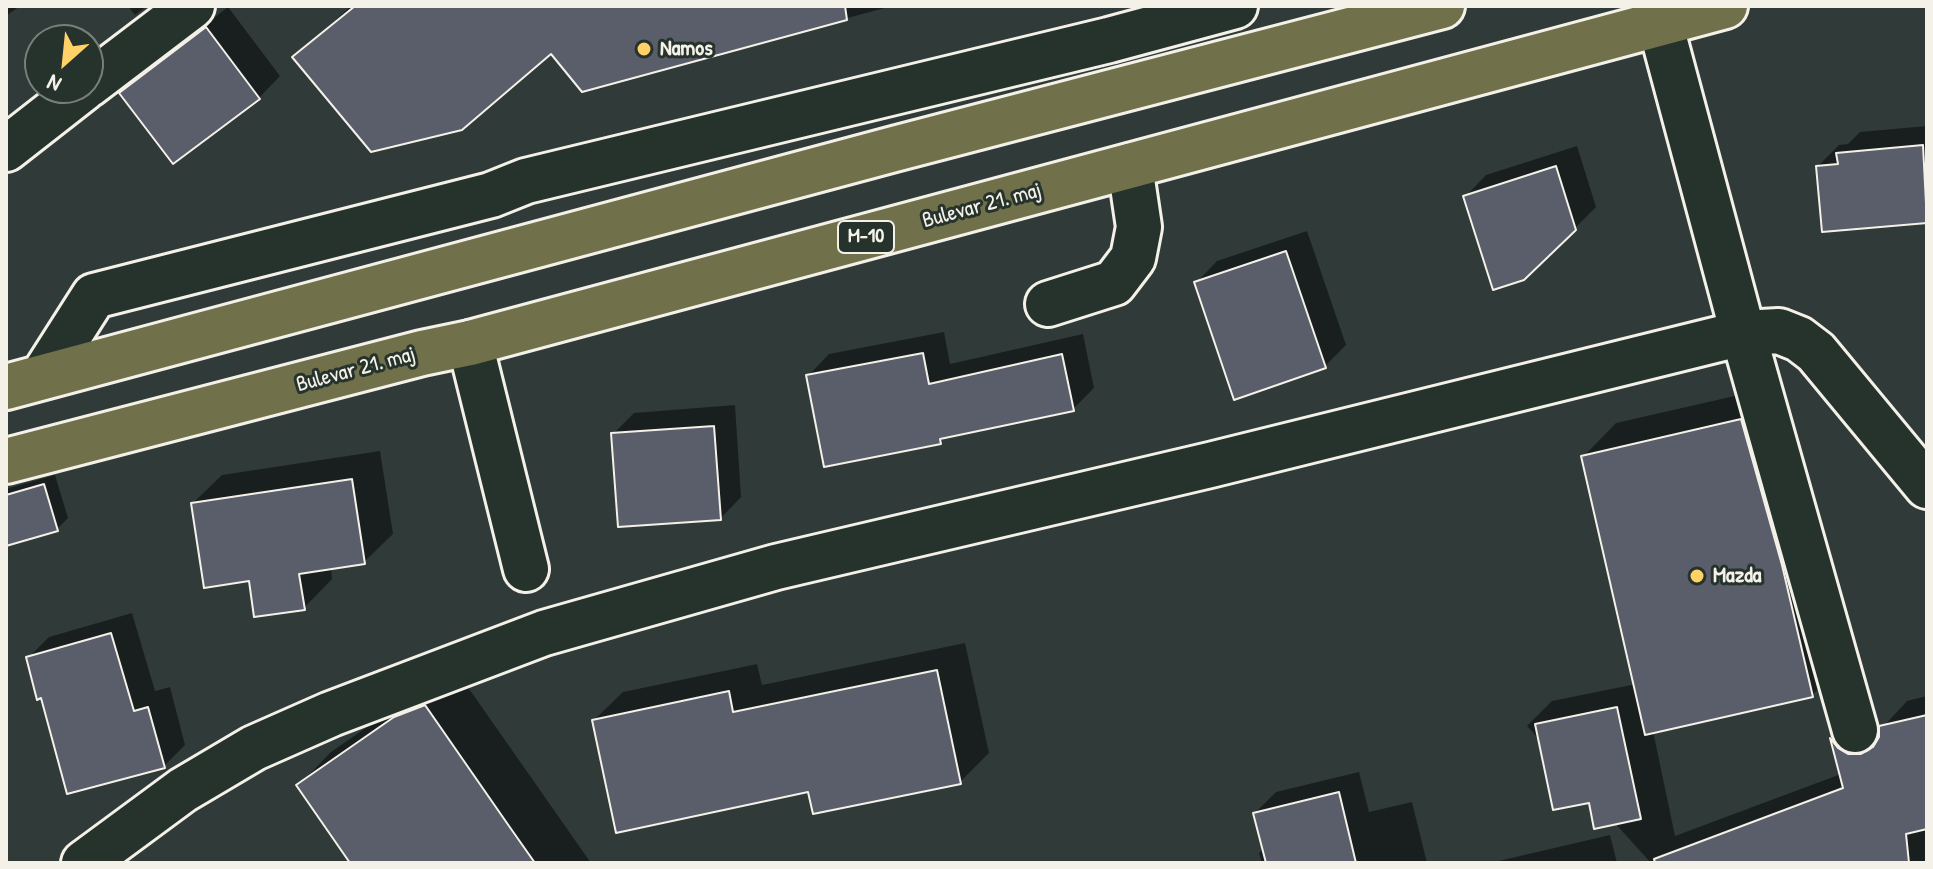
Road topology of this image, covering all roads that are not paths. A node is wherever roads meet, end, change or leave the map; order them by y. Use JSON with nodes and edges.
{"nodes":[{"id":1,"x":192,"y":6,"type":"edge"},
{"id":2,"x":1235,"y":6,"type":"edge"},
{"id":3,"x":1442,"y":6,"type":"edge"},
{"id":4,"x":1725,"y":6,"type":"edge"},
{"id":5,"x":1100,"y":23,"type":"edge"},
{"id":6,"x":1660,"y":23,"type":"junction"},
{"id":7,"x":104,"y":72,"type":"edge"},
{"id":8,"x":1134,"y":87,"type":"junction"},
{"id":9,"x":875,"y":97,"type":"junction"},
{"id":10,"x":63,"y":104,"type":"edge"},
{"id":11,"x":6,"y":149,"type":"edge"},
{"id":12,"x":894,"y":149,"type":"junction"},
{"id":13,"x":1130,"y":166,"type":"junction"},
{"id":14,"x":491,"y":195,"type":"junction"},
{"id":15,"x":490,"y":257,"type":"junction"},
{"id":16,"x":1048,"y":304,"type":"dead end"},
{"id":17,"x":1743,"y":333,"type":"junction"},
{"id":18,"x":470,"y":343,"type":"junction"},
{"id":19,"x":24,"y":381,"type":"edge"},
{"id":20,"x":6,"y":461,"type":"edge"},
{"id":21,"x":1927,"y":486,"type":"edge"},
{"id":22,"x":526,"y":569,"type":"dead end"},
{"id":23,"x":1855,"y":730,"type":"dead end"},
{"id":24,"x":84,"y":863,"type":"edge"}],
"edges":[{"from":1,"to":7,"type":"street"},
{"from":2,"to":5,"type":"street"},
{"from":3,"to":8,"type":"main road"},
{"from":4,"to":6,"type":"main road","name":"Bulevar 21. maj","number":"M-10"},
{"from":5,"to":8,"type":"street"},
{"from":5,"to":9,"type":"street"},
{"from":6,"to":13,"type":"main road","name":"Bulevar 21. maj","number":"M-10"},
{"from":6,"to":17,"type":"street"},
{"from":8,"to":12,"type":"main road"},
{"from":9,"to":12,"type":"street"},
{"from":9,"to":14,"type":"street"},
{"from":10,"to":11,"type":"street"},
{"from":12,"to":15,"type":"main road"},
{"from":13,"to":16,"type":"street"},
{"from":13,"to":18,"type":"main road","name":"Bulevar 21. maj","number":"M-10"},
{"from":14,"to":15,"type":"street"},
{"from":14,"to":19,"type":"street"},
{"from":15,"to":19,"type":"main road"},
{"from":17,"to":21,"type":"street"},
{"from":17,"to":23,"type":"street"},
{"from":17,"to":24,"type":"street"},
{"from":18,"to":20,"type":"main road","name":"Bulevar 21. maj","number":"M-10"},
{"from":18,"to":22,"type":"street"}]}
